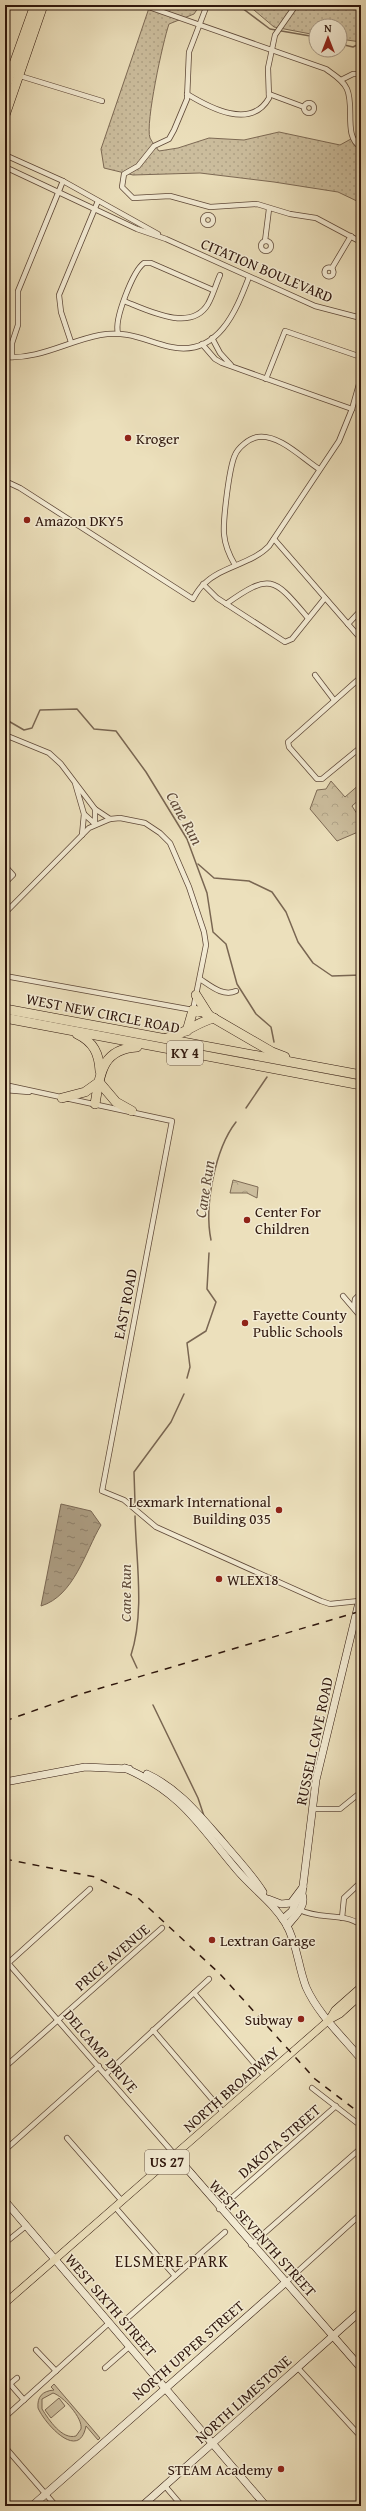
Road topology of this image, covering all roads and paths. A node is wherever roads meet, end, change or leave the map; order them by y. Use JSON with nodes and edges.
{"nodes":[{"id":1,"x":35,"y":5,"type":"edge"},
{"id":2,"x":43,"y":5,"type":"edge"},
{"id":3,"x":144,"y":5,"type":"edge"},
{"id":4,"x":207,"y":5,"type":"edge"},
{"id":5,"x":296,"y":5,"type":"edge"},
{"id":6,"x":198,"y":25,"type":"junction"},
{"id":7,"x":272,"y":49,"type":"junction"},
{"id":8,"x":15,"y":74,"type":"junction"},
{"id":9,"x":361,"y":74,"type":"edge"},
{"id":10,"x":341,"y":80,"type":"junction"},
{"id":11,"x":5,"y":89,"type":"edge"},
{"id":12,"x":187,"y":94,"type":"junction"},
{"id":13,"x":269,"y":94,"type":"junction"},
{"id":14,"x":102,"y":101,"type":"dead end"},
{"id":15,"x":304,"y":107,"type":"dead end"},
{"id":16,"x":5,"y":115,"type":"edge"},
{"id":17,"x":361,"y":147,"type":"edge"},
{"id":18,"x":5,"y":155,"type":"edge"},
{"id":19,"x":5,"y":167,"type":"edge"},
{"id":20,"x":63,"y":181,"type":"junction"},
{"id":21,"x":59,"y":191,"type":"junction"},
{"id":22,"x":98,"y":200,"type":"junction"},
{"id":23,"x":210,"y":207,"type":"junction"},
{"id":24,"x":95,"y":208,"type":"junction"},
{"id":25,"x":269,"y":208,"type":"junction"},
{"id":26,"x":209,"y":215,"type":"dead end"},
{"id":27,"x":351,"y":236,"type":"junction"},
{"id":28,"x":166,"y":239,"type":"junction"},
{"id":29,"x":265,"y":242,"type":"dead end"},
{"id":30,"x":361,"y":242,"type":"edge"},
{"id":31,"x":332,"y":268,"type":"dead end"},
{"id":32,"x":220,"y":275,"type":"dead end"},
{"id":33,"x":250,"y":277,"type":"junction"},
{"id":34,"x":213,"y":290,"type":"junction"},
{"id":35,"x":124,"y":301,"type":"junction"},
{"id":36,"x":361,"y":318,"type":"edge"},
{"id":37,"x":118,"y":333,"type":"junction"},
{"id":38,"x":212,"y":338,"type":"junction"},
{"id":39,"x":71,"y":342,"type":"junction"},
{"id":40,"x":202,"y":344,"type":"junction"},
{"id":41,"x":5,"y":357,"type":"edge"},
{"id":42,"x":12,"y":357,"type":"junction"},
{"id":43,"x":361,"y":357,"type":"edge"},
{"id":44,"x":232,"y":366,"type":"junction"},
{"id":45,"x":361,"y":376,"type":"edge"},
{"id":46,"x":266,"y":379,"type":"junction"},
{"id":47,"x":352,"y":409,"type":"junction"},
{"id":48,"x":318,"y":469,"type":"junction"},
{"id":49,"x":5,"y":481,"type":"edge"},
{"id":50,"x":274,"y":539,"type":"junction"},
{"id":51,"x":235,"y":565,"type":"junction"},
{"id":52,"x":203,"y":584,"type":"junction"},
{"id":53,"x":325,"y":598,"type":"junction"},
{"id":54,"x":226,"y":604,"type":"junction"},
{"id":55,"x":361,"y":610,"type":"edge"},
{"id":56,"x":308,"y":618,"type":"junction"},
{"id":57,"x":348,"y":624,"type":"junction"},
{"id":58,"x":361,"y":640,"type":"edge"},
{"id":59,"x":315,"y":675,"type":"dead end"},
{"id":60,"x":361,"y":677,"type":"edge"},
{"id":61,"x":334,"y":700,"type":"junction"},
{"id":62,"x":5,"y":735,"type":"edge"},
{"id":63,"x":361,"y":747,"type":"edge"},
{"id":64,"x":75,"y":783,"type":"junction"},
{"id":65,"x":95,"y":810,"type":"junction"},
{"id":66,"x":84,"y":814,"type":"junction"},
{"id":67,"x":110,"y":819,"type":"junction"},
{"id":68,"x":95,"y":824,"type":"junction"},
{"id":69,"x":82,"y":835,"type":"junction"},
{"id":70,"x":5,"y":866,"type":"edge"},
{"id":71,"x":5,"y":883,"type":"edge"},
{"id":72,"x":5,"y":913,"type":"edge"},
{"id":73,"x":5,"y":976,"type":"edge"},
{"id":74,"x":200,"y":979,"type":"junction"},
{"id":75,"x":236,"y":991,"type":"dead end"},
{"id":76,"x":196,"y":995,"type":"junction"},
{"id":77,"x":5,"y":1009,"type":"edge"},
{"id":78,"x":193,"y":1010,"type":"junction"},
{"id":79,"x":211,"y":1016,"type":"junction"},
{"id":80,"x":5,"y":1018,"type":"edge"},
{"id":81,"x":66,"y":1030,"type":"junction"},
{"id":82,"x":187,"y":1031,"type":"junction"},
{"id":83,"x":162,"y":1039,"type":"junction"},
{"id":84,"x":147,"y":1046,"type":"junction"},
{"id":85,"x":98,"y":1054,"type":"junction"},
{"id":86,"x":111,"y":1056,"type":"junction"},
{"id":87,"x":305,"y":1064,"type":"junction"},
{"id":88,"x":361,"y":1075,"type":"edge"},
{"id":89,"x":100,"y":1077,"type":"junction"},
{"id":90,"x":5,"y":1085,"type":"edge"},
{"id":91,"x":361,"y":1085,"type":"edge"},
{"id":92,"x":5,"y":1090,"type":"edge"},
{"id":93,"x":36,"y":1093,"type":"junction"},
{"id":94,"x":62,"y":1098,"type":"junction"},
{"id":95,"x":95,"y":1104,"type":"junction"},
{"id":96,"x":132,"y":1111,"type":"junction"},
{"id":97,"x":361,"y":1293,"type":"edge"},
{"id":98,"x":343,"y":1296,"type":"dead end"},
{"id":99,"x":354,"y":1306,"type":"junction"},
{"id":100,"x":361,"y":1317,"type":"edge"},
{"id":101,"x":360,"y":1598,"type":"edge"},
{"id":102,"x":358,"y":1622,"type":"edge"},
{"id":103,"x":5,"y":1782,"type":"edge"},
{"id":104,"x":361,"y":1792,"type":"edge"},
{"id":105,"x":313,"y":1808,"type":"junction"},
{"id":106,"x":361,"y":1882,"type":"edge"},
{"id":107,"x":90,"y":1889,"type":"dead end"},
{"id":108,"x":303,"y":1890,"type":"junction"},
{"id":109,"x":267,"y":1898,"type":"junction"},
{"id":110,"x":300,"y":1910,"type":"junction"},
{"id":111,"x":342,"y":1918,"type":"junction"},
{"id":112,"x":283,"y":1919,"type":"junction"},
{"id":113,"x":361,"y":1925,"type":"edge"},
{"id":114,"x":287,"y":1926,"type":"junction"},
{"id":115,"x":162,"y":1928,"type":"dead end"},
{"id":116,"x":7,"y":1965,"type":"edge"},
{"id":117,"x":209,"y":1980,"type":"dead end"},
{"id":118,"x":361,"y":1987,"type":"edge"},
{"id":119,"x":194,"y":1993,"type":"junction"},
{"id":120,"x":361,"y":1995,"type":"edge"},
{"id":121,"x":58,"y":2020,"type":"junction"},
{"id":122,"x":329,"y":2020,"type":"junction"},
{"id":123,"x":153,"y":2030,"type":"junction"},
{"id":124,"x":361,"y":2059,"type":"edge"},
{"id":125,"x":100,"y":2066,"type":"junction"},
{"id":126,"x":5,"y":2067,"type":"edge"},
{"id":127,"x":106,"y":2074,"type":"junction"},
{"id":128,"x":265,"y":2076,"type":"junction"},
{"id":129,"x":312,"y":2088,"type":"dead end"},
{"id":130,"x":336,"y":2106,"type":"junction"},
{"id":131,"x":224,"y":2112,"type":"junction"},
{"id":132,"x":361,"y":2126,"type":"edge"},
{"id":133,"x":67,"y":2138,"type":"dead end"},
{"id":134,"x":361,"y":2148,"type":"edge"},
{"id":135,"x":5,"y":2150,"type":"edge"},
{"id":136,"x":175,"y":2155,"type":"junction"},
{"id":137,"x":5,"y":2201,"type":"edge"},
{"id":138,"x":122,"y":2201,"type":"junction"},
{"id":139,"x":115,"y":2207,"type":"junction"},
{"id":140,"x":219,"y":2209,"type":"junction"},
{"id":141,"x":361,"y":2214,"type":"edge"},
{"id":142,"x":26,"y":2226,"type":"junction"},
{"id":143,"x":225,"y":2232,"type":"dead end"},
{"id":144,"x":5,"y":2244,"type":"edge"},
{"id":145,"x":252,"y":2245,"type":"junction"},
{"id":146,"x":55,"y":2260,"type":"junction"},
{"id":147,"x":175,"y":2276,"type":"junction"},
{"id":148,"x":285,"y":2283,"type":"junction"},
{"id":149,"x":5,"y":2303,"type":"edge"},
{"id":150,"x":361,"y":2311,"type":"edge"},
{"id":151,"x":123,"y":2322,"type":"dead end"},
{"id":152,"x":109,"y":2323,"type":"junction"},
{"id":153,"x":333,"y":2337,"type":"junction"},
{"id":154,"x":129,"y":2346,"type":"junction"},
{"id":155,"x":36,"y":2350,"type":"dead end"},
{"id":156,"x":104,"y":2368,"type":"dead end"},
{"id":157,"x":298,"y":2368,"type":"junction"},
{"id":158,"x":361,"y":2368,"type":"edge"},
{"id":159,"x":56,"y":2371,"type":"junction"},
{"id":160,"x":17,"y":2378,"type":"dead end"},
{"id":161,"x":10,"y":2384,"type":"junction"},
{"id":162,"x":5,"y":2388,"type":"edge"},
{"id":163,"x":165,"y":2388,"type":"junction"},
{"id":164,"x":24,"y":2400,"type":"junction"},
{"id":165,"x":5,"y":2417,"type":"edge"},
{"id":166,"x":361,"y":2437,"type":"edge"},
{"id":167,"x":212,"y":2444,"type":"junction"},
{"id":168,"x":5,"y":2447,"type":"edge"},
{"id":169,"x":165,"y":2486,"type":"junction"},
{"id":170,"x":46,"y":2494,"type":"junction"},
{"id":171,"x":32,"y":2506,"type":"edge"},
{"id":172,"x":56,"y":2506,"type":"edge"},
{"id":173,"x":142,"y":2506,"type":"edge"},
{"id":174,"x":182,"y":2506,"type":"edge"},
{"id":175,"x":266,"y":2506,"type":"edge"}],
"edges":[{"from":1,"to":8,"type":"highway"},
{"from":2,"to":8,"type":"highway"},
{"from":3,"to":6,"type":"street"},
{"from":4,"to":6,"type":"street"},
{"from":5,"to":7,"type":"street"},
{"from":6,"to":7,"type":"street"},
{"from":6,"to":12,"type":"street"},
{"from":7,"to":10,"type":"street"},
{"from":7,"to":13,"type":"street"},
{"from":8,"to":11,"type":"highway"},
{"from":8,"to":14,"type":"street"},
{"from":8,"to":16,"type":"highway"},
{"from":9,"to":10,"type":"street"},
{"from":10,"to":17,"type":"street"},
{"from":12,"to":13,"type":"street"},
{"from":12,"to":23,"type":"street"},
{"from":13,"to":15,"type":"street"},
{"from":18,"to":20,"type":"street","name":"CITATION BOULEVARD"},
{"from":19,"to":21,"type":"street","name":"CITATION BOULEVARD"},
{"from":20,"to":21,"type":"street"},
{"from":20,"to":22,"type":"street","name":"CITATION BOULEVARD"},
{"from":21,"to":24,"type":"street","name":"CITATION BOULEVARD"},
{"from":21,"to":42,"type":"street"},
{"from":22,"to":24,"type":"street"},
{"from":22,"to":28,"type":"street","name":"CITATION BOULEVARD"},
{"from":23,"to":25,"type":"street"},
{"from":23,"to":26,"type":"street"},
{"from":24,"to":28,"type":"street","name":"CITATION BOULEVARD"},
{"from":24,"to":39,"type":"street"},
{"from":25,"to":27,"type":"street"},
{"from":25,"to":29,"type":"street"},
{"from":27,"to":30,"type":"street"},
{"from":27,"to":31,"type":"street"},
{"from":28,"to":33,"type":"street","name":"CITATION BOULEVARD"},
{"from":32,"to":34,"type":"street"},
{"from":33,"to":36,"type":"street","name":"CITATION BOULEVARD"},
{"from":33,"to":38,"type":"street"},
{"from":34,"to":35,"type":"street"},
{"from":34,"to":35,"type":"street"},
{"from":35,"to":37,"type":"street"},
{"from":37,"to":39,"type":"street"},
{"from":37,"to":40,"type":"street"},
{"from":38,"to":40,"type":"street"},
{"from":38,"to":44,"type":"street"},
{"from":39,"to":42,"type":"street"},
{"from":40,"to":44,"type":"street"},
{"from":41,"to":42,"type":"street"},
{"from":43,"to":46,"type":"street"},
{"from":44,"to":46,"type":"street"},
{"from":45,"to":47,"type":"street"},
{"from":46,"to":47,"type":"street"},
{"from":47,"to":48,"type":"street"},
{"from":48,"to":50,"type":"street"},
{"from":48,"to":51,"type":"street"},
{"from":49,"to":52,"type":"street"},
{"from":50,"to":51,"type":"street"},
{"from":50,"to":53,"type":"street"},
{"from":51,"to":52,"type":"street"},
{"from":52,"to":54,"type":"street"},
{"from":53,"to":56,"type":"street"},
{"from":53,"to":57,"type":"street"},
{"from":54,"to":56,"type":"street"},
{"from":54,"to":56,"type":"street"},
{"from":55,"to":57,"type":"street"},
{"from":57,"to":58,"type":"street"},
{"from":59,"to":61,"type":"street"},
{"from":60,"to":61,"type":"street"},
{"from":61,"to":63,"type":"street"},
{"from":62,"to":64,"type":"street"},
{"from":64,"to":65,"type":"street"},
{"from":64,"to":66,"type":"street"},
{"from":65,"to":67,"type":"street"},
{"from":65,"to":68,"type":"street"},
{"from":66,"to":68,"type":"street"},
{"from":66,"to":69,"type":"street"},
{"from":67,"to":68,"type":"street"},
{"from":67,"to":74,"type":"street"},
{"from":68,"to":69,"type":"street"},
{"from":69,"to":72,"type":"street"},
{"from":70,"to":71,"type":"street"},
{"from":73,"to":78,"type":"street"},
{"from":74,"to":75,"type":"street"},
{"from":74,"to":76,"type":"street"},
{"from":76,"to":78,"type":"street"},
{"from":76,"to":79,"type":"highway"},
{"from":77,"to":83,"type":"highway","name":"WEST NEW CIRCLE ROAD","number":"KY 4"},
{"from":78,"to":79,"type":"highway"},
{"from":78,"to":82,"type":"highway"},
{"from":79,"to":82,"type":"highway"},
{"from":79,"to":87,"type":"highway"},
{"from":80,"to":81,"type":"highway","name":"WEST NEW CIRCLE ROAD","number":"KY 4"},
{"from":81,"to":84,"type":"highway","name":"WEST NEW CIRCLE ROAD","number":"KY 4"},
{"from":81,"to":85,"type":"highway"},
{"from":82,"to":83,"type":"highway"},
{"from":83,"to":87,"type":"highway","name":"WEST NEW CIRCLE ROAD","number":"KY 4"},
{"from":84,"to":86,"type":"highway"},
{"from":84,"to":91,"type":"highway","name":"WEST NEW CIRCLE ROAD","number":"KY 4"},
{"from":85,"to":86,"type":"highway"},
{"from":85,"to":89,"type":"highway"},
{"from":86,"to":89,"type":"highway"},
{"from":87,"to":88,"type":"highway","name":"WEST NEW CIRCLE ROAD","number":"KY 4"},
{"from":89,"to":94,"type":"highway"},
{"from":89,"to":95,"type":"highway"},
{"from":89,"to":96,"type":"highway"},
{"from":90,"to":93,"type":"street"},
{"from":92,"to":93,"type":"street"},
{"from":93,"to":94,"type":"street"},
{"from":94,"to":95,"type":"street"},
{"from":95,"to":96,"type":"street"},
{"from":96,"to":101,"type":"street","name":"EAST ROAD"},
{"from":97,"to":99,"type":"street"},
{"from":98,"to":99,"type":"street"},
{"from":99,"to":100,"type":"street"},
{"from":101,"to":102,"type":"street","name":"RUSSELL CAVE ROAD"},
{"from":102,"to":105,"type":"street","name":"RUSSELL CAVE ROAD"},
{"from":103,"to":109,"type":"street"},
{"from":104,"to":105,"type":"street"},
{"from":105,"to":108,"type":"street","name":"RUSSELL CAVE ROAD"},
{"from":106,"to":111,"type":"street"},
{"from":107,"to":116,"type":"street"},
{"from":108,"to":109,"type":"street"},
{"from":108,"to":110,"type":"street","name":"RUSSELL CAVE ROAD"},
{"from":108,"to":112,"type":"street","name":"RUSSELL CAVE ROAD"},
{"from":109,"to":112,"type":"street"},
{"from":110,"to":111,"type":"street"},
{"from":110,"to":114,"type":"street"},
{"from":111,"to":113,"type":"street"},
{"from":112,"to":114,"type":"street"},
{"from":114,"to":122,"type":"street"},
{"from":115,"to":121,"type":"street","name":"PRICE AVENUE"},
{"from":116,"to":121,"type":"street","name":"DELCAMP DRIVE"},
{"from":117,"to":119,"type":"street"},
{"from":118,"to":122,"type":"main road","name":"NORTH BROADWAY","number":"US 27"},
{"from":119,"to":123,"type":"street"},
{"from":119,"to":128,"type":"street"},
{"from":120,"to":122,"type":"main road","name":"NORTH BROADWAY","number":"US 27"},
{"from":121,"to":125,"type":"street","name":"DELCAMP DRIVE"},
{"from":121,"to":126,"type":"street","name":"PRICE AVENUE"},
{"from":122,"to":124,"type":"street"},
{"from":122,"to":128,"type":"main road","name":"NORTH BROADWAY","number":"US 27"},
{"from":123,"to":127,"type":"street"},
{"from":123,"to":131,"type":"street"},
{"from":125,"to":127,"type":"street","name":"DELCAMP DRIVE"},
{"from":125,"to":135,"type":"street"},
{"from":127,"to":136,"type":"street","name":"DELCAMP DRIVE"},
{"from":128,"to":131,"type":"main road","name":"NORTH BROADWAY","number":"US 27"},
{"from":129,"to":130,"type":"street"},
{"from":130,"to":132,"type":"street"},
{"from":130,"to":140,"type":"street","name":"DAKOTA STREET"},
{"from":131,"to":136,"type":"main road","name":"NORTH BROADWAY","number":"US 27"},
{"from":133,"to":138,"type":"street"},
{"from":134,"to":145,"type":"street"},
{"from":136,"to":138,"type":"main road","name":"NORTH BROADWAY","number":"US 27"},
{"from":136,"to":140,"type":"street","name":"WEST SEVENTH STREET"},
{"from":137,"to":142,"type":"street","name":"WEST SIXTH STREET"},
{"from":138,"to":139,"type":"main road","name":"NORTH BROADWAY","number":"US 27"},
{"from":139,"to":146,"type":"main road","name":"NORTH BROADWAY","number":"US 27"},
{"from":139,"to":147,"type":"street"},
{"from":140,"to":145,"type":"street","name":"WEST SEVENTH STREET"},
{"from":141,"to":148,"type":"street","name":"NORTH UPPER STREET"},
{"from":142,"to":144,"type":"street"},
{"from":142,"to":146,"type":"street","name":"WEST SIXTH STREET"},
{"from":143,"to":147,"type":"street"},
{"from":145,"to":148,"type":"street","name":"WEST SEVENTH STREET"},
{"from":146,"to":149,"type":"main road","name":"NORTH BROADWAY","number":"US 27"},
{"from":146,"to":152,"type":"street","name":"WEST SIXTH STREET"},
{"from":147,"to":151,"type":"street"},
{"from":148,"to":153,"type":"street","name":"WEST SEVENTH STREET"},
{"from":148,"to":163,"type":"street","name":"NORTH UPPER STREET"},
{"from":150,"to":153,"type":"street","name":"NORTH LIMESTONE"},
{"from":152,"to":154,"type":"street","name":"WEST SIXTH STREET"},
{"from":152,"to":159,"type":"street"},
{"from":153,"to":157,"type":"street","name":"NORTH LIMESTONE"},
{"from":153,"to":158,"type":"street","name":"WEST SEVENTH STREET"},
{"from":154,"to":156,"type":"street"},
{"from":154,"to":163,"type":"street","name":"WEST SIXTH STREET"},
{"from":155,"to":159,"type":"street"},
{"from":157,"to":166,"type":"street"},
{"from":157,"to":167,"type":"street","name":"NORTH LIMESTONE"},
{"from":159,"to":164,"type":"street"},
{"from":160,"to":161,"type":"street"},
{"from":161,"to":162,"type":"street"},
{"from":161,"to":164,"type":"street"},
{"from":163,"to":167,"type":"street","name":"WEST SIXTH STREET"},
{"from":163,"to":170,"type":"street","name":"NORTH UPPER STREET"},
{"from":164,"to":165,"type":"street"},
{"from":167,"to":169,"type":"street","name":"NORTH LIMESTONE"},
{"from":167,"to":175,"type":"street","name":"WEST SIXTH STREET"},
{"from":168,"to":170,"type":"street"},
{"from":169,"to":173,"type":"street","name":"NORTH LIMESTONE"},
{"from":169,"to":174,"type":"street"},
{"from":170,"to":171,"type":"street","name":"NORTH UPPER STREET"},
{"from":170,"to":172,"type":"street"}]}
